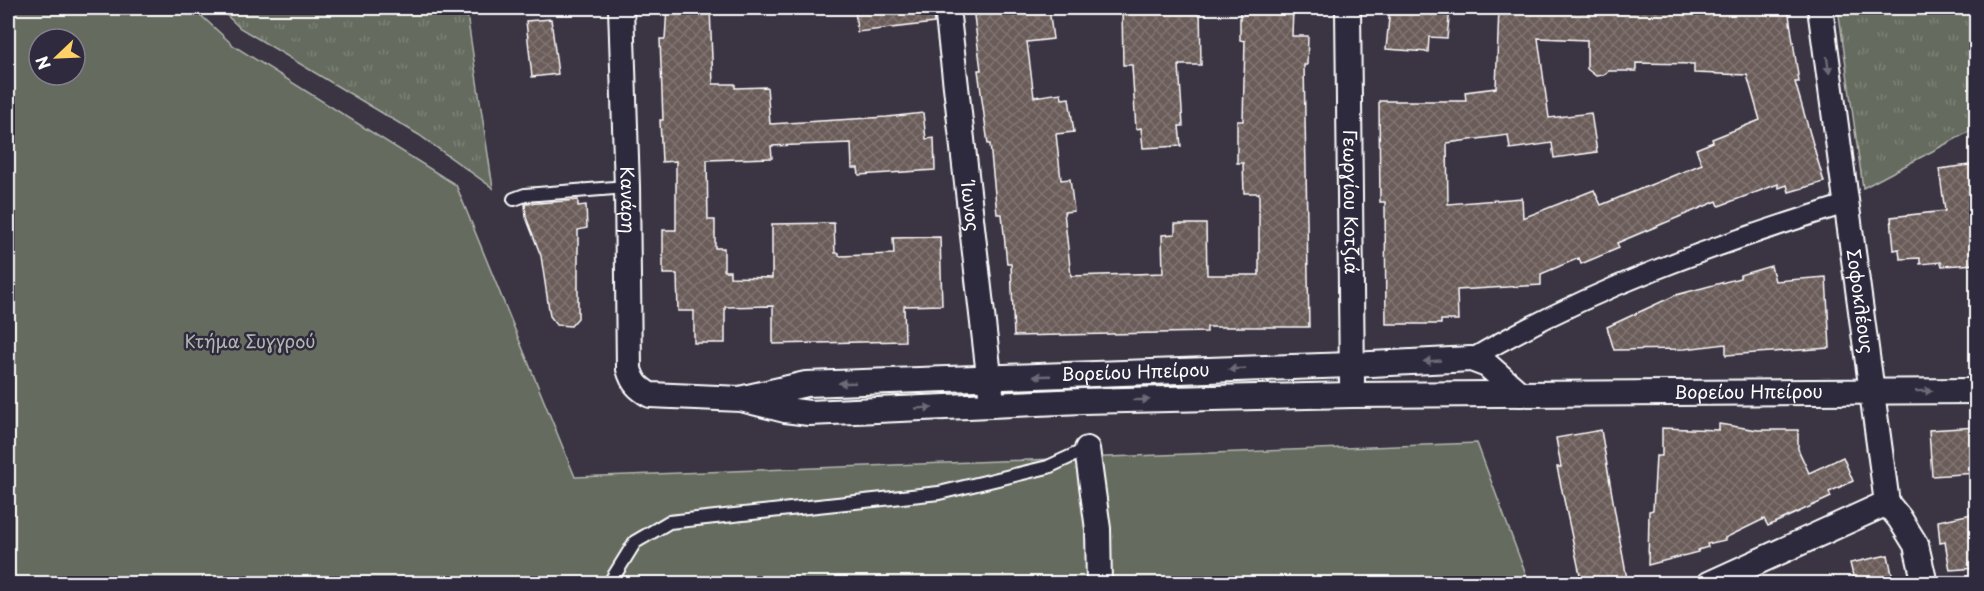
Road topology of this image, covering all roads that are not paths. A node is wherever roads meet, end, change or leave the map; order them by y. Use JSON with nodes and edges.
{"nodes":[{"id":1,"x":621,"y":8,"type":"edge"},
{"id":2,"x":946,"y":8,"type":"edge"},
{"id":3,"x":1348,"y":8,"type":"edge"},
{"id":4,"x":1820,"y":8,"type":"edge"},
{"id":5,"x":627,"y":187,"type":"junction"},
{"id":6,"x":514,"y":199,"type":"dead end"},
{"id":7,"x":1846,"y":204,"type":"junction"},
{"id":8,"x":1471,"y":359,"type":"junction"},
{"id":9,"x":1352,"y":365,"type":"junction"},
{"id":10,"x":989,"y":378,"type":"junction"},
{"id":11,"x":639,"y":389,"type":"joint"},
{"id":12,"x":1977,"y":391,"type":"edge"},
{"id":13,"x":1872,"y":392,"type":"junction"},
{"id":14,"x":1520,"y":394,"type":"junction"},
{"id":15,"x":1352,"y":395,"type":"junction"},
{"id":16,"x":741,"y":399,"type":"junction"},
{"id":17,"x":993,"y":405,"type":"junction"},
{"id":18,"x":1087,"y":449,"type":"joint"},
{"id":19,"x":1887,"y":503,"type":"junction"},
{"id":20,"x":609,"y":584,"type":"edge"},
{"id":21,"x":1099,"y":584,"type":"edge"},
{"id":22,"x":1709,"y":584,"type":"edge"},
{"id":23,"x":1925,"y":584,"type":"edge"}],
"edges":[{"from":1,"to":5,"type":"street","name":"Κανάρη"},
{"from":2,"to":10,"type":"street","name":"Ίωνος"},
{"from":3,"to":9,"type":"street","name":"Γεωργίου Κοτζιά"},
{"from":4,"to":7,"type":"street","name":"Σοφοκλέους","one_way":true},
{"from":5,"to":6,"type":"lane"},
{"from":5,"to":11,"type":"street","name":"Κανάρη"},
{"from":7,"to":8,"type":"street"},
{"from":7,"to":13,"type":"street","name":"Σοφοκλέους"},
{"from":8,"to":9,"type":"street","name":"Βορείου Ηπείρου","one_way":true},
{"from":8,"to":14,"type":"street"},
{"from":9,"to":10,"type":"street","name":"Βορείου Ηπείρου","one_way":true},
{"from":9,"to":15,"type":"street","name":"Γεωργίου Κοτζιά"},
{"from":10,"to":16,"type":"street","name":"Βορείου Ηπείρου","one_way":true},
{"from":10,"to":17,"type":"street","name":"Ίωνος"},
{"from":11,"to":16,"type":"street","name":"Βορείου Ηπείρου"},
{"from":13,"to":12,"type":"street","name":"Βορείου Ηπείρου","one_way":true},
{"from":13,"to":14,"type":"street","name":"Βορείου Ηπείρου"},
{"from":13,"to":19,"type":"street","name":"Σοφοκλέους"},
{"from":14,"to":15,"type":"street","name":"Βορείου Ηπείρου"},
{"from":17,"to":15,"type":"street","name":"Βορείου Ηπείρου","one_way":true},
{"from":16,"to":17,"type":"street","name":"Βορείου Ηπείρου","one_way":true},
{"from":18,"to":20,"type":"lane"},
{"from":18,"to":21,"type":"street"},
{"from":19,"to":22,"type":"street"},
{"from":19,"to":23,"type":"street","name":"Σοφοκλέους"}]}
